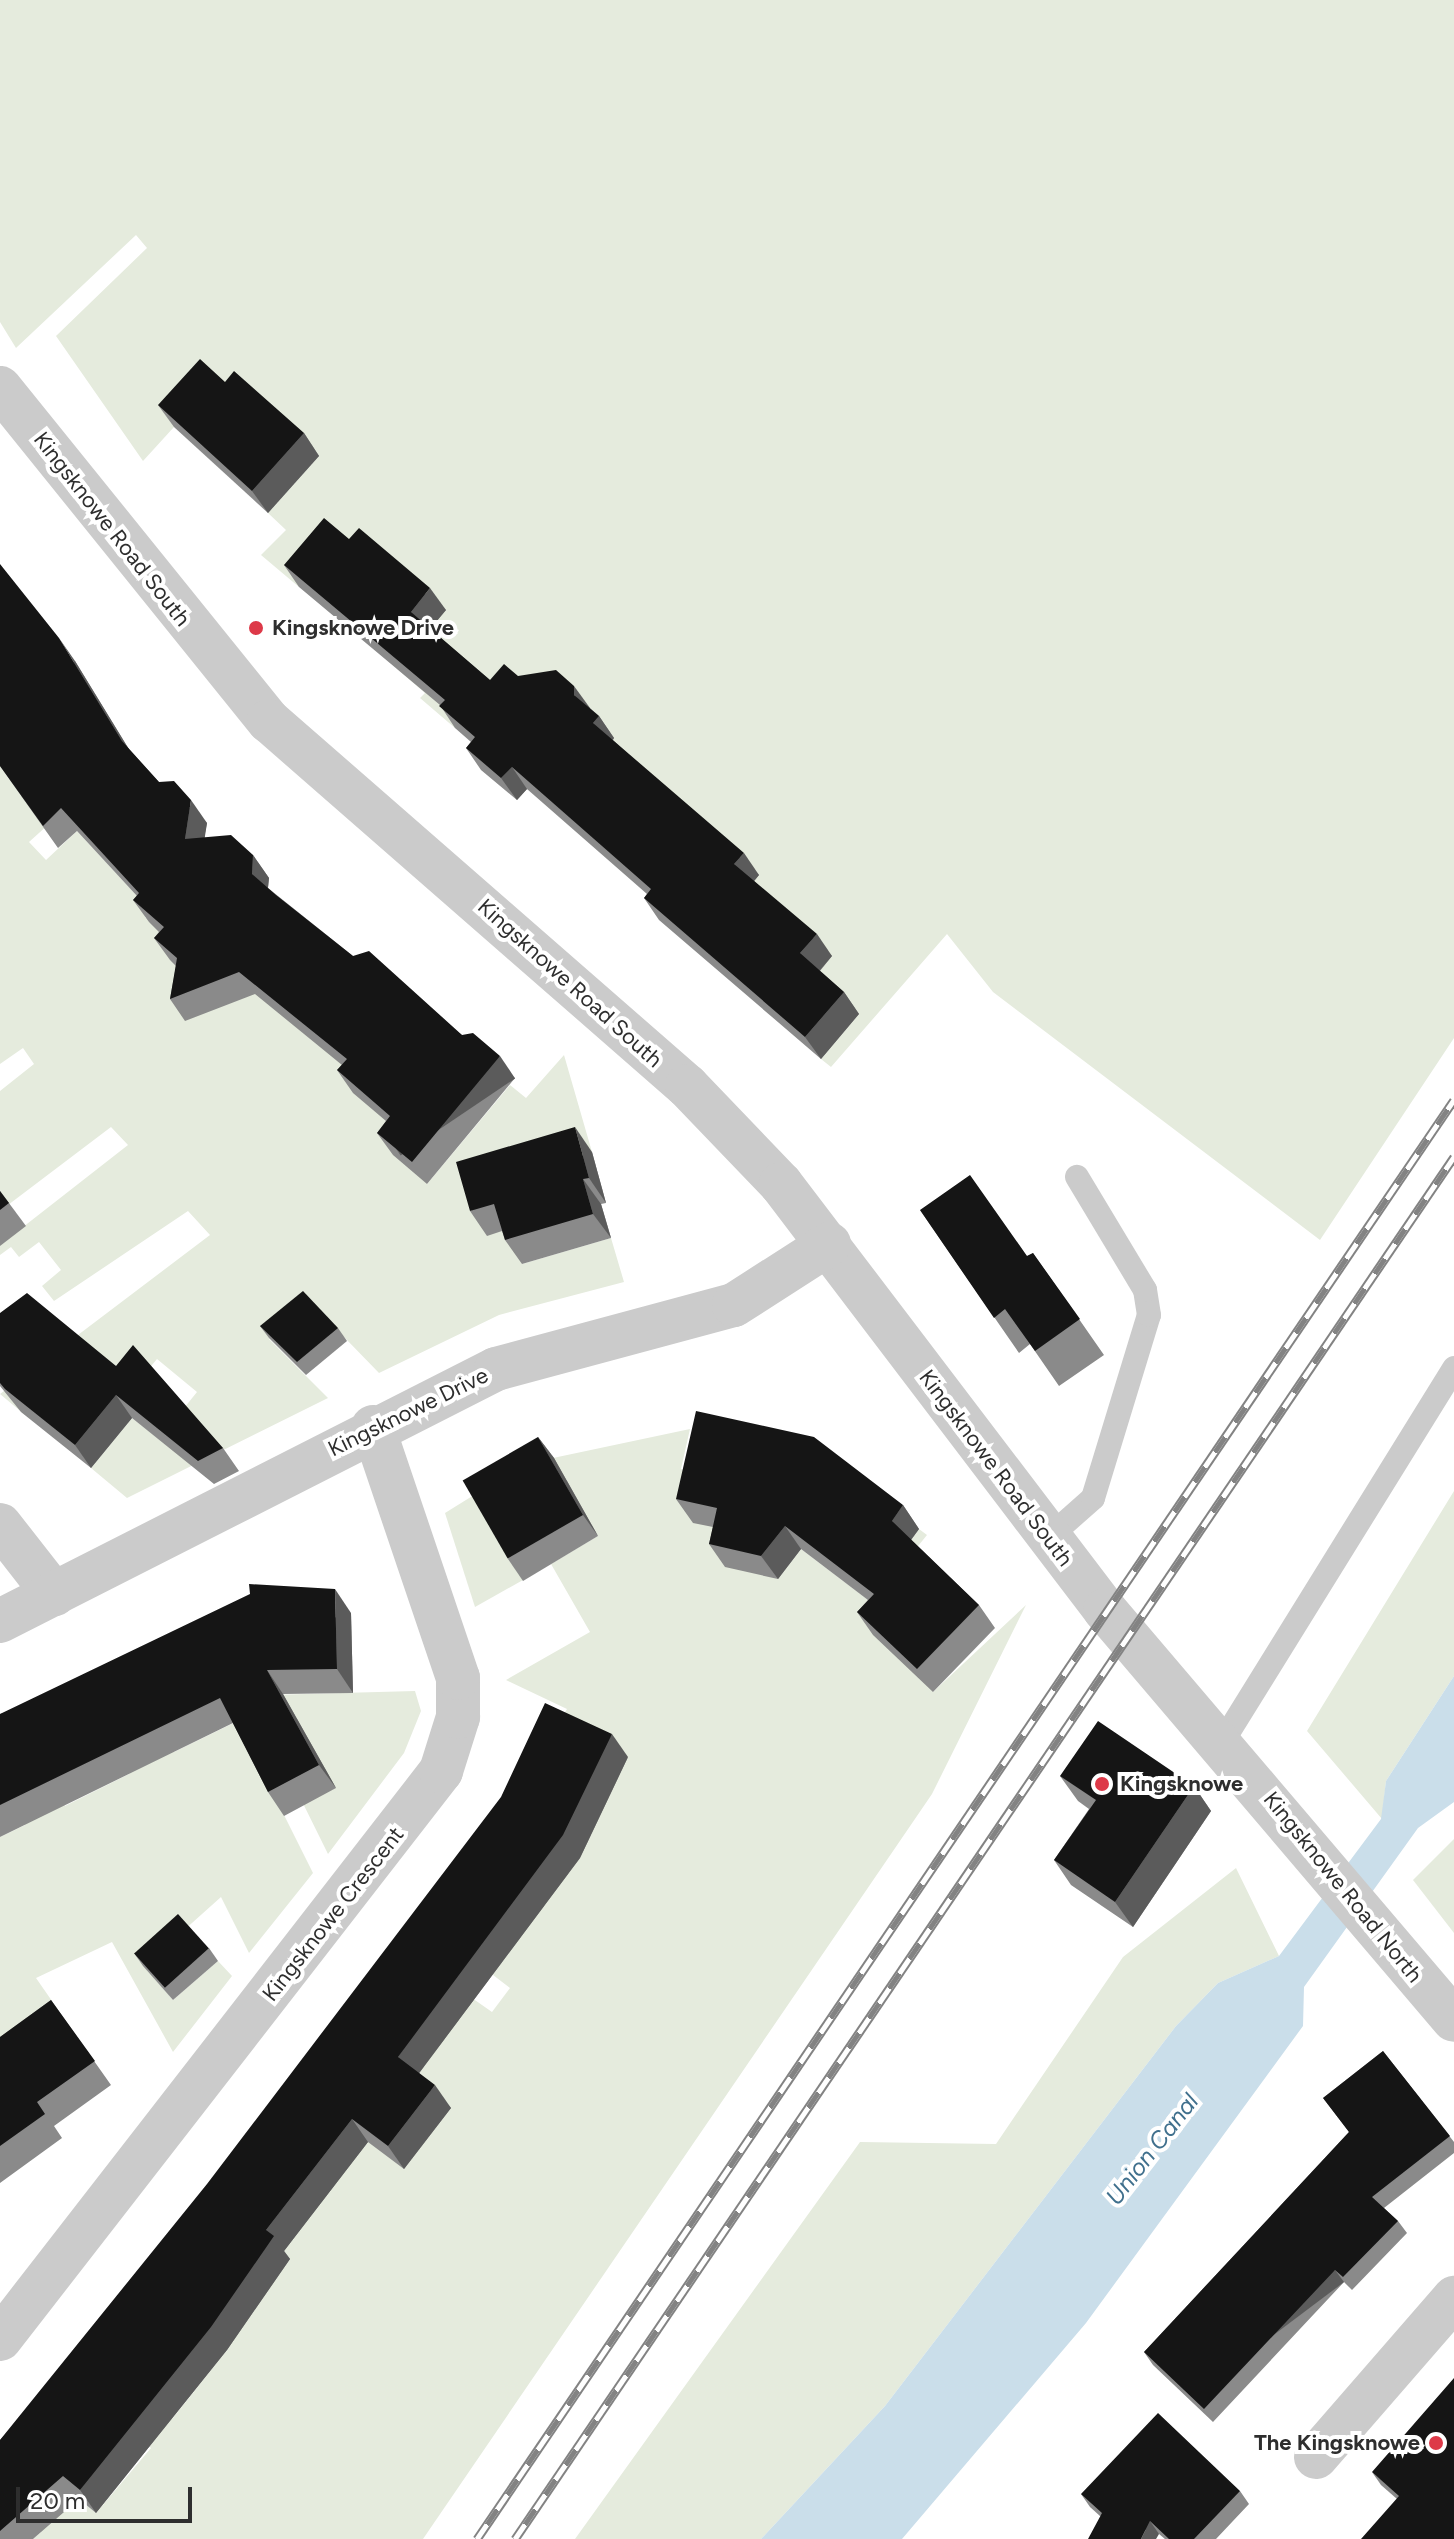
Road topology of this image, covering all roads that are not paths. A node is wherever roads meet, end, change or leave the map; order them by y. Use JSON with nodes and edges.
{"nodes":[{"id":1,"x":0,"y":388,"type":"edge"},
{"id":2,"x":1077,"y":1177,"type":"dead end"},
{"id":3,"x":829,"y":1244,"type":"junction"},
{"id":4,"x":1454,"y":1368,"type":"edge"},
{"id":5,"x":373,"y":1427,"type":"junction"},
{"id":6,"x":0,"y":1525,"type":"edge"},
{"id":7,"x":1048,"y":1538,"type":"junction"},
{"id":8,"x":54,"y":1594,"type":"junction"},
{"id":9,"x":1105,"y":1610,"type":"joint"},
{"id":10,"x":0,"y":1621,"type":"edge"},
{"id":11,"x":1223,"y":1741,"type":"junction"},
{"id":12,"x":1454,"y":2020,"type":"edge"},
{"id":13,"x":1454,"y":2298,"type":"edge"},
{"id":14,"x":0,"y":2339,"type":"edge"},
{"id":15,"x":1324,"y":2429,"type":"dead end"}],
"edges":[{"from":1,"to":3,"type":"street","name":"Kingsknowe Road South"},
{"from":2,"to":7,"type":"lane"},
{"from":3,"to":5,"type":"street","name":"Kingsknowe Drive"},
{"from":3,"to":7,"type":"street","name":"Kingsknowe Road South"},
{"from":4,"to":11,"type":"lane"},
{"from":5,"to":8,"type":"street","name":"Kingsknowe Drive"},
{"from":5,"to":14,"type":"street","name":"Kingsknowe Crescent"},
{"from":6,"to":8,"type":"street"},
{"from":7,"to":9,"type":"street","name":"Kingsknowe Road South"},
{"from":8,"to":10,"type":"street","name":"Kingsknowe Drive"},
{"from":9,"to":11,"type":"street","name":"Kingsknowe Road North"},
{"from":11,"to":12,"type":"street","name":"Kingsknowe Road North"},
{"from":13,"to":15,"type":"street"}]}
